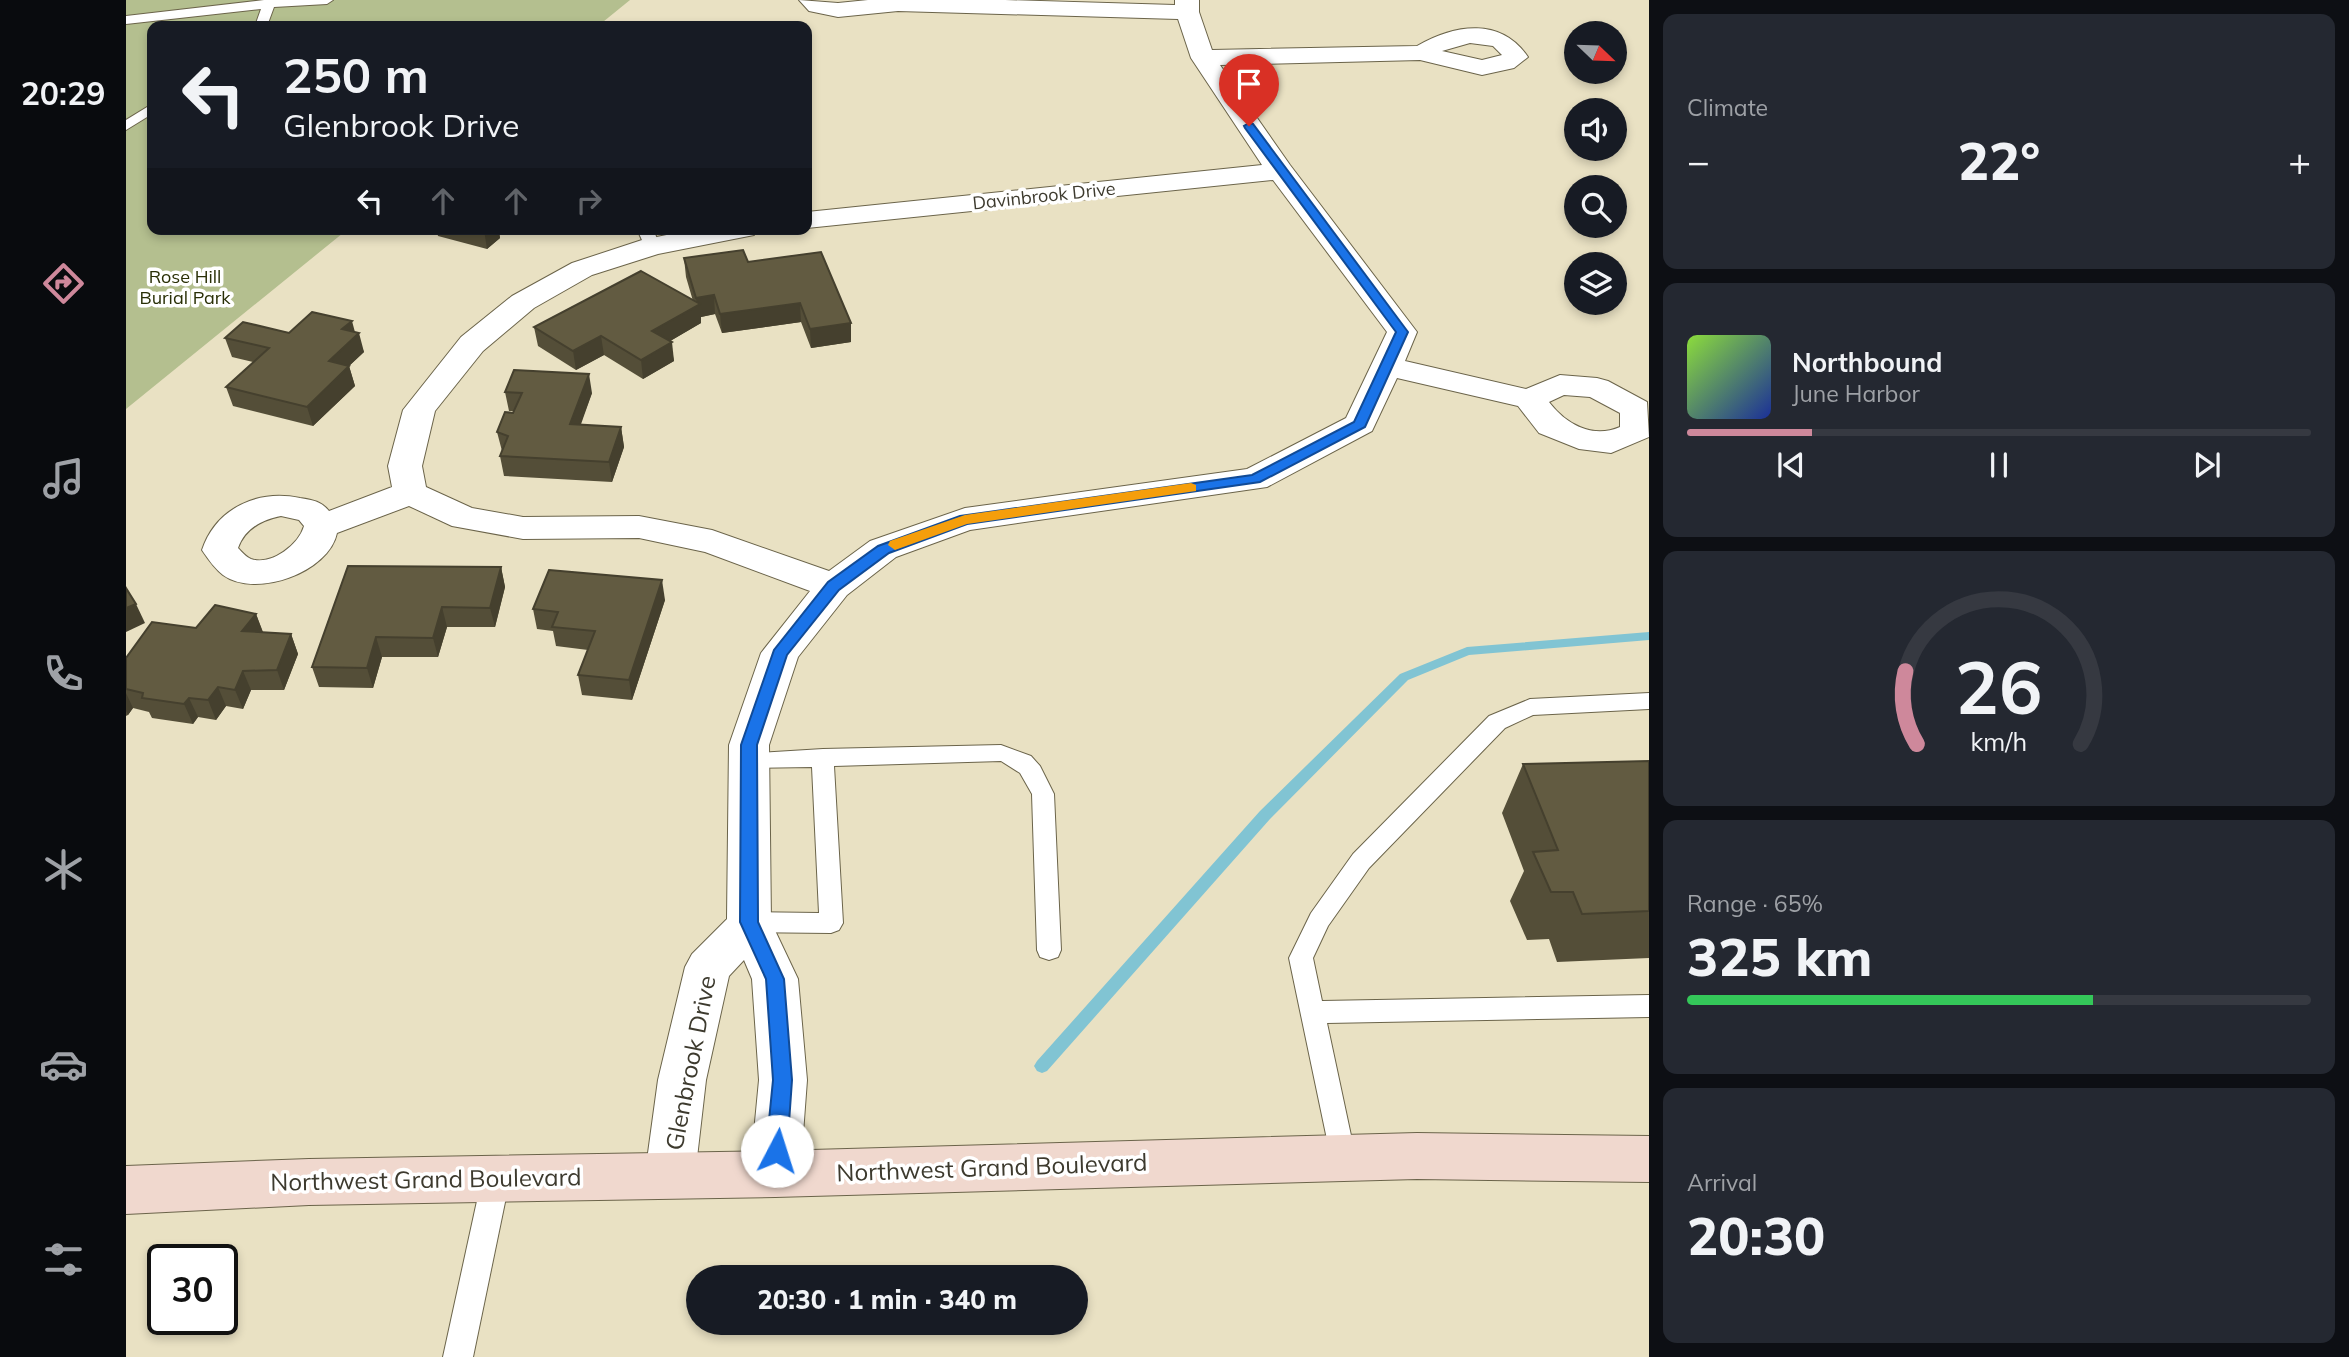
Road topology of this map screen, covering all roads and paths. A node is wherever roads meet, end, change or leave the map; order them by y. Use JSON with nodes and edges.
{"nodes":[{"id":1,"x":327,"y":0,"type":"edge"},
{"id":2,"x":811,"y":0,"type":"edge"},
{"id":3,"x":269,"y":2,"type":"edge"},
{"id":4,"x":895,"y":2,"type":"edge"},
{"id":5,"x":1187,"y":6,"type":"edge"},
{"id":6,"x":126,"y":20,"type":"edge"},
{"id":7,"x":263,"y":21,"type":"edge"},
{"id":8,"x":1422,"y":52,"type":"dead end"},
{"id":9,"x":1203,"y":58,"type":"junction"},
{"id":10,"x":147,"y":111,"type":"edge"},
{"id":11,"x":126,"y":126,"type":"edge"},
{"id":12,"x":1280,"y":171,"type":"junction"},
{"id":13,"x":812,"y":219,"type":"edge"},
{"id":14,"x":680,"y":235,"type":"edge"},
{"id":15,"x":648,"y":238,"type":"edge"},
{"id":16,"x":1387,"y":366,"type":"junction"},
{"id":17,"x":1530,"y":399,"type":"dead end"},
{"id":18,"x":410,"y":493,"type":"junction"},
{"id":19,"x":322,"y":526,"type":"dead end"},
{"id":20,"x":834,"y":586,"type":"junction"},
{"id":21,"x":1649,"y":701,"type":"edge"},
{"id":22,"x":823,"y":757,"type":"junction"},
{"id":23,"x":749,"y":760,"type":"junction"},
{"id":24,"x":749,"y":924,"type":"junction"},
{"id":25,"x":1049,"y":950,"type":"dead end"},
{"id":26,"x":1649,"y":1006,"type":"edge"},
{"id":27,"x":1312,"y":1012,"type":"junction"},
{"id":28,"x":1343,"y":1159,"type":"junction"},
{"id":29,"x":1649,"y":1160,"type":"edge"},
{"id":30,"x":775,"y":1174,"type":"junction"},
{"id":31,"x":670,"y":1175,"type":"junction"},
{"id":32,"x":495,"y":1178,"type":"junction"},
{"id":33,"x":126,"y":1191,"type":"edge"},
{"id":34,"x":458,"y":1357,"type":"edge"}],
"edges":[{"from":1,"to":3,"type":"lane"},
{"from":2,"to":4,"type":"street"},
{"from":3,"to":6,"type":"lane"},
{"from":3,"to":7,"type":"lane"},
{"from":4,"to":5,"type":"street"},
{"from":5,"to":9,"type":"street"},
{"from":8,"to":9,"type":"street"},
{"from":9,"to":12,"type":"street"},
{"from":10,"to":11,"type":"lane"},
{"from":12,"to":13,"type":"street","name":"Davinbrook Drive"},
{"from":12,"to":16,"type":"street"},
{"from":14,"to":15,"type":"street"},
{"from":15,"to":18,"type":"street"},
{"from":16,"to":17,"type":"street"},
{"from":16,"to":20,"type":"street"},
{"from":18,"to":19,"type":"street"},
{"from":18,"to":20,"type":"street"},
{"from":20,"to":23,"type":"street"},
{"from":21,"to":27,"type":"lane"},
{"from":22,"to":23,"type":"lane"},
{"from":22,"to":24,"type":"lane"},
{"from":22,"to":25,"type":"lane"},
{"from":23,"to":24,"type":"street"},
{"from":24,"to":30,"type":"street"},
{"from":24,"to":31,"type":"street","name":"Glenbrook Drive"},
{"from":26,"to":27,"type":"lane"},
{"from":27,"to":28,"type":"lane"},
{"from":28,"to":29,"type":"main road","name":"Northwest Grand Boulevard"},
{"from":28,"to":30,"type":"main road","name":"Northwest Grand Boulevard"},
{"from":30,"to":31,"type":"main road","name":"Northwest Grand Boulevard"},
{"from":31,"to":32,"type":"main road","name":"Northwest Grand Boulevard"},
{"from":32,"to":33,"type":"main road","name":"Northwest Grand Boulevard"},
{"from":32,"to":34,"type":"lane"}]}
